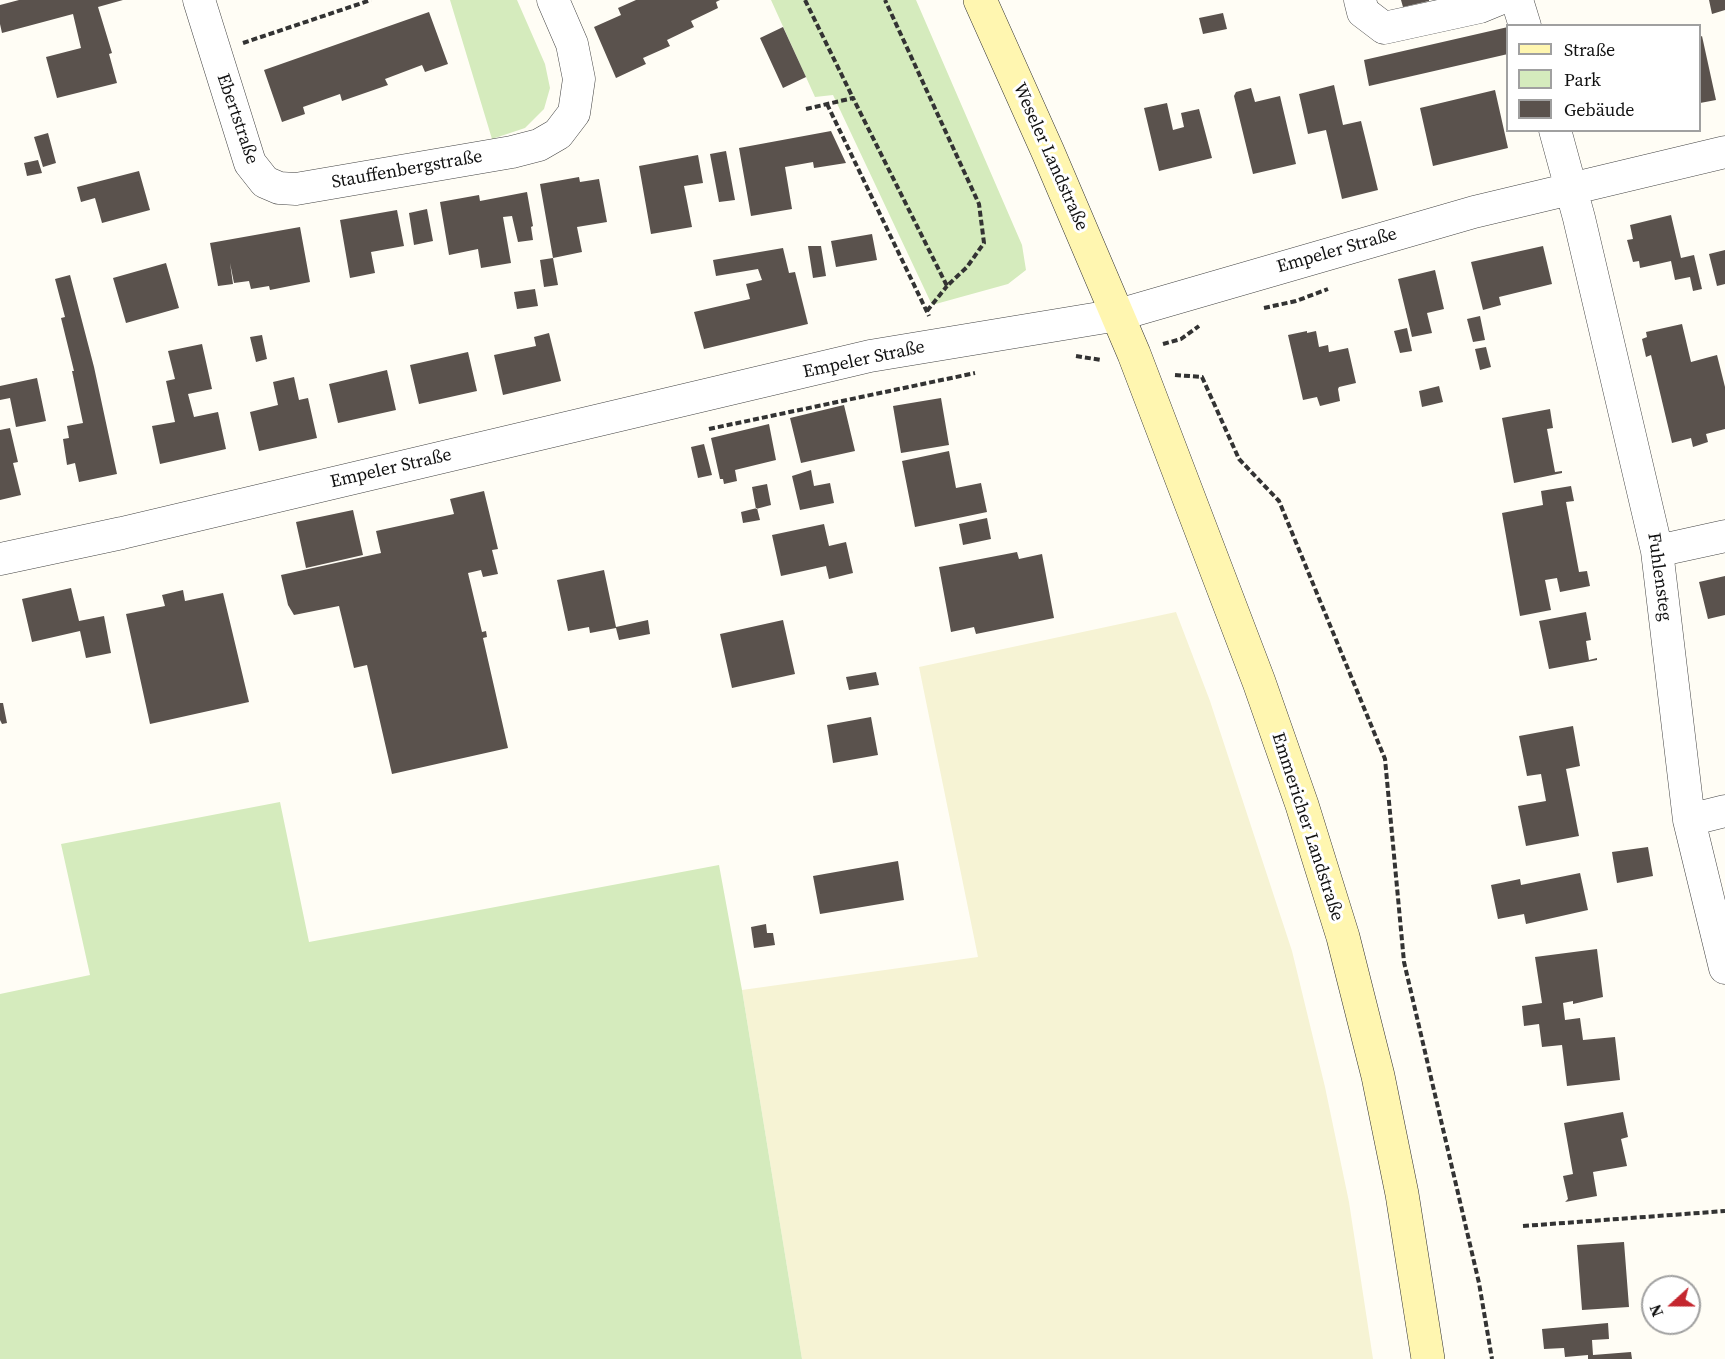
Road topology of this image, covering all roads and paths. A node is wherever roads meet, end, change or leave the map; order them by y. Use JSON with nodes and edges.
{"nodes":[{"id":1,"x":199,"y":0,"type":"edge"},
{"id":2,"x":371,"y":0,"type":"edge"},
{"id":3,"x":553,"y":0,"type":"edge"},
{"id":4,"x":805,"y":0,"type":"edge"},
{"id":5,"x":885,"y":0,"type":"edge"},
{"id":6,"x":980,"y":0,"type":"edge"},
{"id":7,"x":1360,"y":0,"type":"edge"},
{"id":8,"x":1497,"y":0,"type":"edge"},
{"id":9,"x":1517,"y":0,"type":"edge"},
{"id":10,"x":1524,"y":24,"type":"edge"},
{"id":11,"x":214,"y":52,"type":"junction"},
{"id":12,"x":853,"y":98,"type":"junction"},
{"id":13,"x":827,"y":104,"type":"junction"},
{"id":14,"x":806,"y":109,"type":"dead end"},
{"id":15,"x":1556,"y":132,"type":"edge"},
{"id":16,"x":1725,"y":152,"type":"edge"},
{"id":17,"x":265,"y":182,"type":"joint"},
{"id":18,"x":1571,"y":189,"type":"junction"},
{"id":19,"x":947,"y":286,"type":"junction"},
{"id":20,"x":927,"y":311,"type":"junction"},
{"id":21,"x":1118,"y":315,"type":"junction"},
{"id":22,"x":941,"y":344,"type":"junction"},
{"id":23,"x":1141,"y":373,"type":"junction"},
{"id":24,"x":1725,"y":536,"type":"edge"},
{"id":25,"x":1657,"y":551,"type":"junction"},
{"id":26,"x":0,"y":559,"type":"edge"},
{"id":27,"x":1725,"y":811,"type":"edge"},
{"id":28,"x":1689,"y":820,"type":"junction"},
{"id":29,"x":1725,"y":968,"type":"edge"},
{"id":30,"x":1725,"y":1211,"type":"edge"},
{"id":31,"x":1523,"y":1226,"type":"dead end"},
{"id":32,"x":1428,"y":1359,"type":"edge"},
{"id":33,"x":1492,"y":1359,"type":"edge"}],
"edges":[{"from":1,"to":11,"type":"street","name":"Ebertstraße"},
{"from":2,"to":11,"type":"path","name":"Ebertstraße"},
{"from":3,"to":17,"type":"street","name":"Stauffenbergstraße"},
{"from":4,"to":12,"type":"path"},
{"from":5,"to":19,"type":"path"},
{"from":6,"to":21,"type":"main road","name":"Weseler Landstraße"},
{"from":7,"to":8,"type":"street"},
{"from":9,"to":10,"type":"street"},
{"from":11,"to":17,"type":"street","name":"Ebertstraße"},
{"from":12,"to":13,"type":"path"},
{"from":12,"to":19,"type":"path"},
{"from":13,"to":14,"type":"path"},
{"from":13,"to":20,"type":"path"},
{"from":15,"to":18,"type":"street","name":"Fuhlensteg"},
{"from":16,"to":18,"type":"street","name":"Empeler Straße"},
{"from":18,"to":21,"type":"street","name":"Empeler Straße"},
{"from":18,"to":25,"type":"street","name":"Fuhlensteg"},
{"from":19,"to":20,"type":"path"},
{"from":20,"to":22,"type":"path"},
{"from":21,"to":22,"type":"street","name":"Empeler Straße"},
{"from":21,"to":23,"type":"main road","name":"Emmericher Landstraße"},
{"from":22,"to":26,"type":"street","name":"Empeler Straße"},
{"from":23,"to":32,"type":"main road","name":"Emmericher Landstraße"},
{"from":23,"to":33,"type":"path"},
{"from":24,"to":25,"type":"street"},
{"from":25,"to":28,"type":"street","name":"Fuhlensteg"},
{"from":27,"to":28,"type":"street"},
{"from":28,"to":29,"type":"street","name":"Fuhlensteg"},
{"from":30,"to":31,"type":"path"}]}
